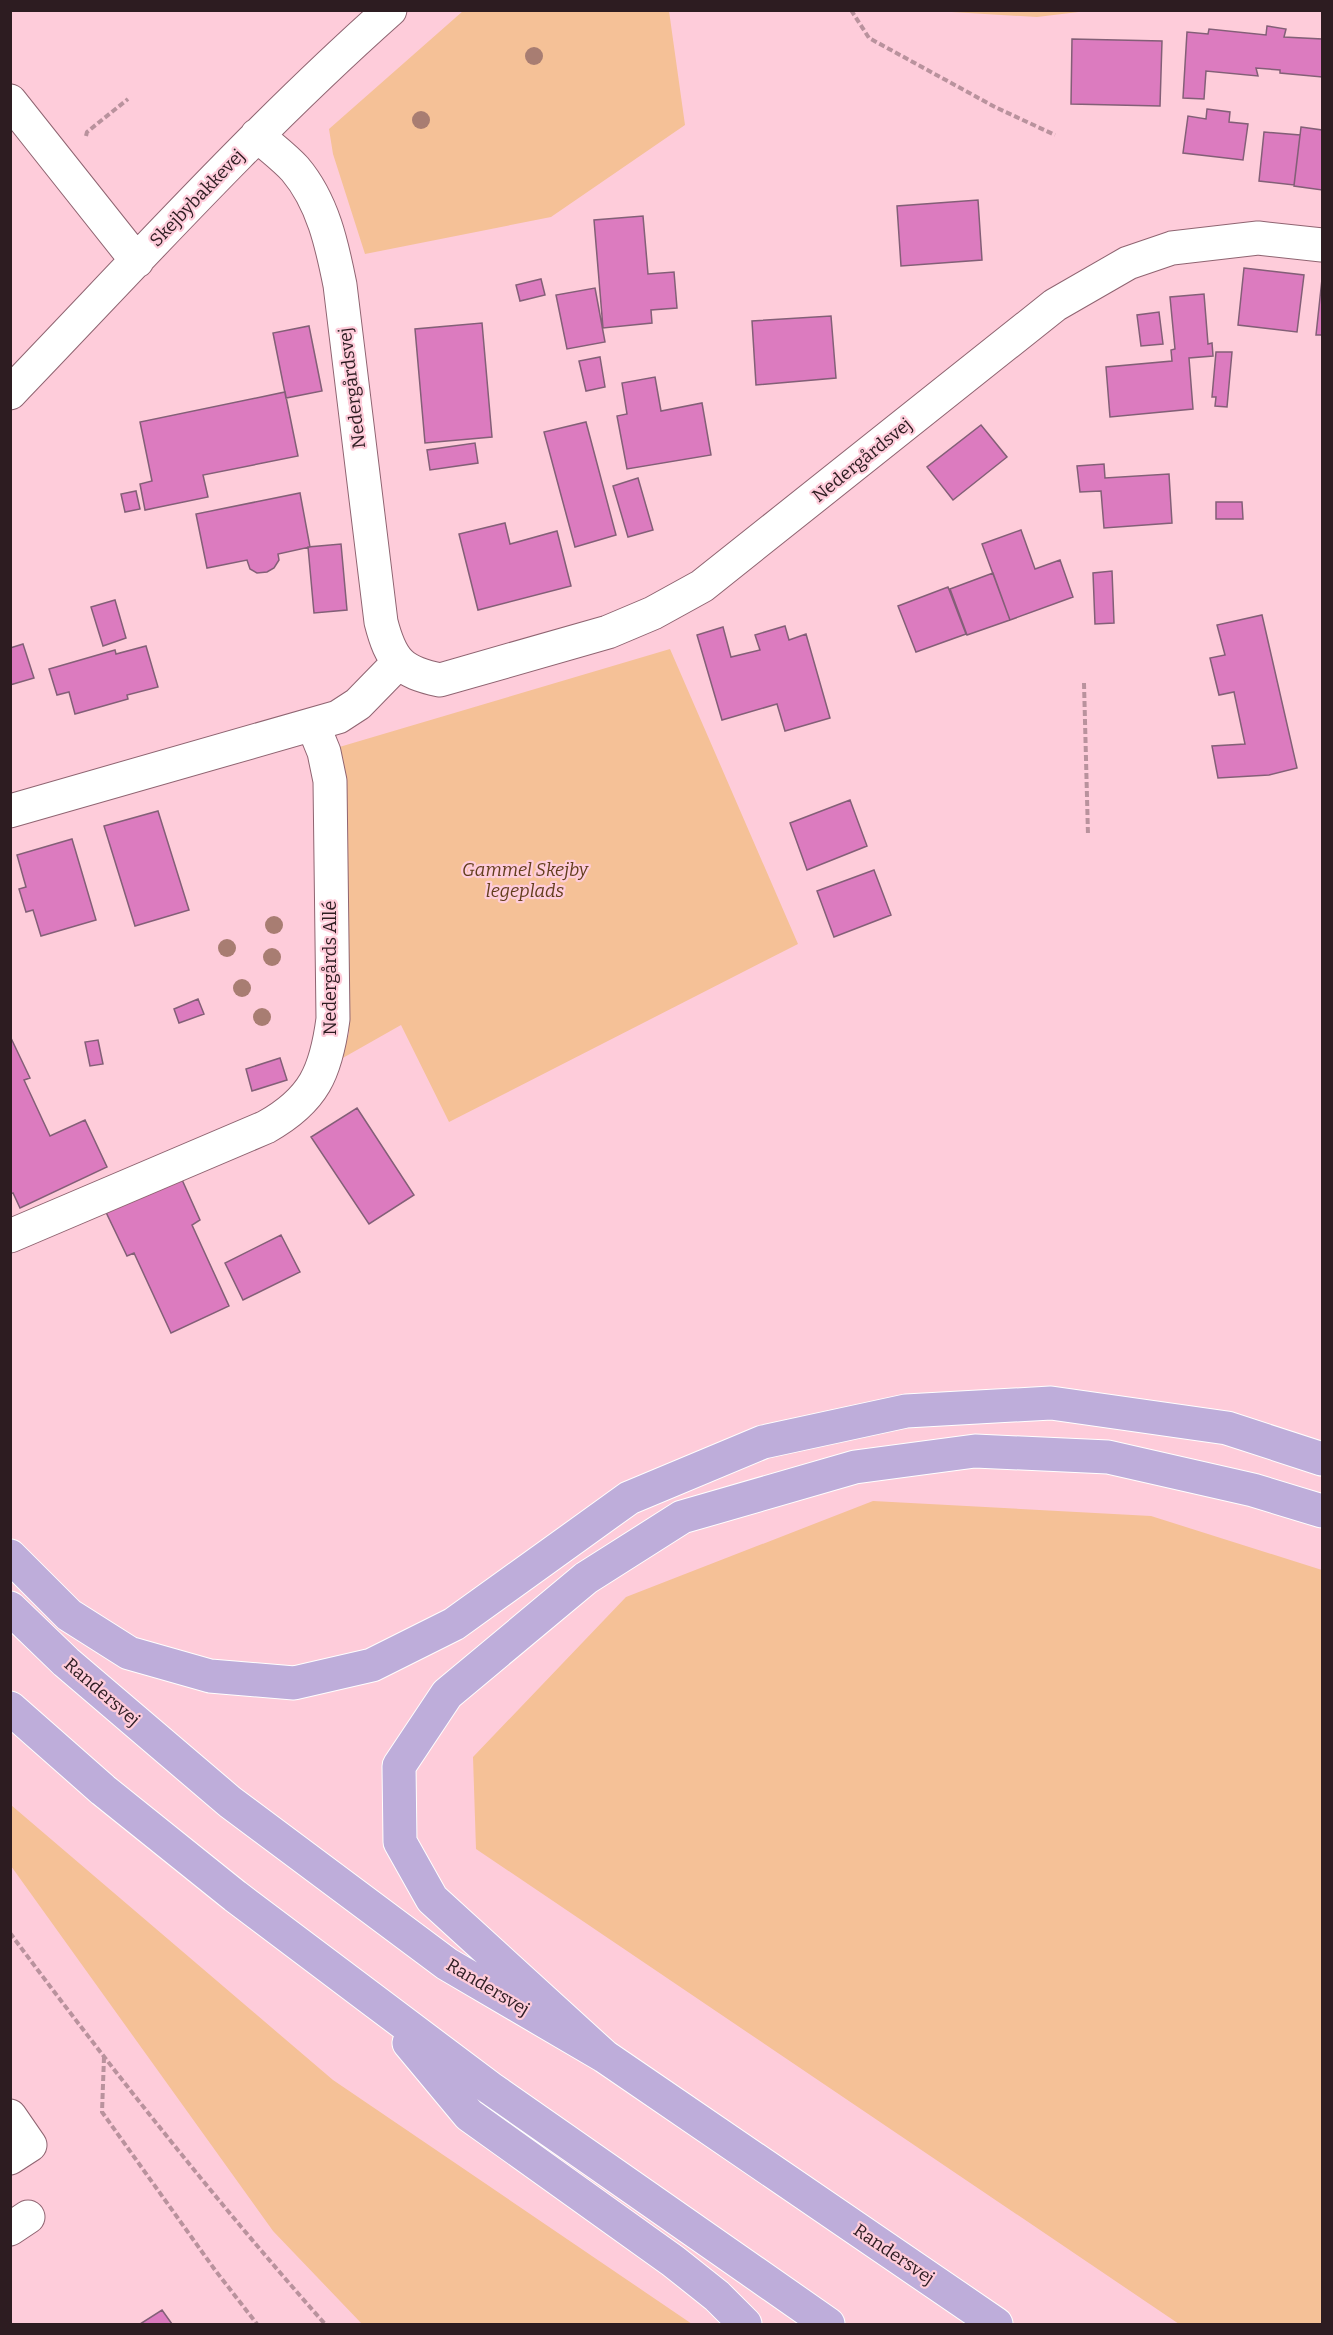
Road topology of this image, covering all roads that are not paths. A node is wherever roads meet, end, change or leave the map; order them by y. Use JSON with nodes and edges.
{"nodes":[{"id":1,"x":390,"y":10,"type":"edge"},
{"id":2,"x":10,"y":101,"type":"edge"},
{"id":3,"x":257,"y":135,"type":"junction"},
{"id":4,"x":1323,"y":245,"type":"edge"},
{"id":5,"x":137,"y":261,"type":"junction"},
{"id":6,"x":10,"y":393,"type":"edge"},
{"id":7,"x":398,"y":663,"type":"junction"},
{"id":8,"x":313,"y":725,"type":"junction"},
{"id":9,"x":10,"y":811,"type":"edge"},
{"id":10,"x":10,"y":1236,"type":"edge"},
{"id":11,"x":1323,"y":1459,"type":"edge"},
{"id":12,"x":1323,"y":1511,"type":"edge"},
{"id":13,"x":10,"y":1556,"type":"edge"},
{"id":14,"x":10,"y":1608,"type":"edge"},
{"id":15,"x":10,"y":1708,"type":"edge"},
{"id":16,"x":373,"y":2000,"type":"junction"},
{"id":17,"x":604,"y":2056,"type":"junction"},
{"id":18,"x":10,"y":2116,"type":"edge"},
{"id":19,"x":10,"y":2158,"type":"edge"},
{"id":20,"x":745,"y":2325,"type":"edge"},
{"id":21,"x":828,"y":2325,"type":"edge"},
{"id":22,"x":996,"y":2325,"type":"edge"}],
"edges":[{"from":1,"to":3,"type":"street","name":"Skejbybakkevej"},
{"from":2,"to":5,"type":"street"},
{"from":3,"to":5,"type":"street","name":"Skejbybakkevej"},
{"from":3,"to":7,"type":"street","name":"Nedergårdsvej"},
{"from":4,"to":7,"type":"street","name":"Nedergårdsvej"},
{"from":5,"to":6,"type":"street","name":"Skejbybakkevej"},
{"from":7,"to":8,"type":"street"},
{"from":8,"to":9,"type":"street"},
{"from":8,"to":10,"type":"street","name":"Nedergårds Allé"},
{"from":11,"to":13,"type":"main road"},
{"from":12,"to":17,"type":"main road"},
{"from":14,"to":17,"type":"main road","name":"Randersvej"},
{"from":15,"to":16,"type":"main road"},
{"from":16,"to":20,"type":"main road"},
{"from":16,"to":21,"type":"main road"},
{"from":17,"to":22,"type":"main road","name":"Randersvej"},
{"from":18,"to":19,"type":"street"}]}
